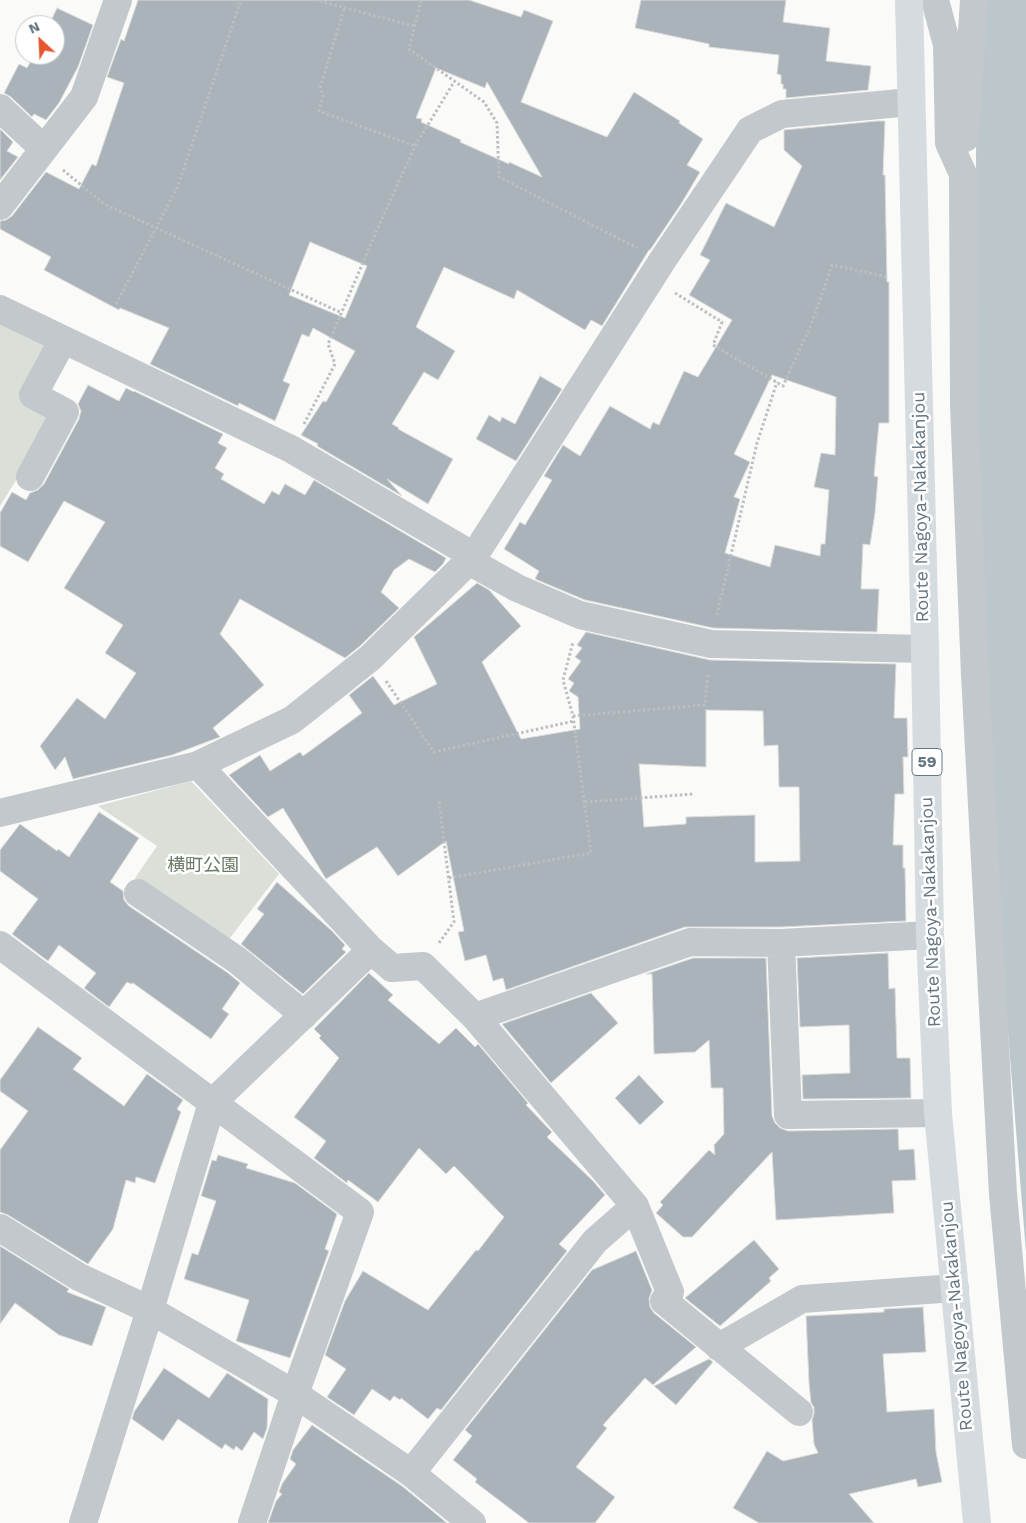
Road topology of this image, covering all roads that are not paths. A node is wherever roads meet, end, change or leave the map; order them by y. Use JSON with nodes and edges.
{"nodes":[{"id":1,"x":118,"y":0,"type":"edge"},
{"id":2,"x":909,"y":0,"type":"edge"},
{"id":3,"x":935,"y":0,"type":"edge"},
{"id":4,"x":974,"y":0,"type":"edge"},
{"id":5,"x":911,"y":102,"type":"junction"},
{"id":6,"x":0,"y":108,"type":"edge"},
{"id":7,"x":43,"y":150,"type":"junction"},
{"id":8,"x":963,"y":174,"type":"junction"},
{"id":9,"x":0,"y":206,"type":"edge"},
{"id":10,"x":0,"y":309,"type":"edge"},
{"id":11,"x":63,"y":340,"type":"junction"},
{"id":12,"x":30,"y":477,"type":"dead end"},
{"id":13,"x":471,"y":559,"type":"junction"},
{"id":14,"x":925,"y":649,"type":"junction"},
{"id":15,"x":198,"y":765,"type":"junction"},
{"id":16,"x":0,"y":814,"type":"edge"},
{"id":17,"x":138,"y":893,"type":"dead end"},
{"id":18,"x":930,"y":935,"type":"junction"},
{"id":19,"x":781,"y":943,"type":"junction"},
{"id":20,"x":0,"y":945,"type":"edge"},
{"id":21,"x":371,"y":950,"type":"junction"},
{"id":22,"x":304,"y":1014,"type":"junction"},
{"id":23,"x":475,"y":1017,"type":"junction"},
{"id":24,"x":212,"y":1103,"type":"junction"},
{"id":25,"x":938,"y":1113,"type":"junction"},
{"id":26,"x":635,"y":1206,"type":"junction"},
{"id":27,"x":0,"y":1228,"type":"edge"},
{"id":28,"x":954,"y":1288,"type":"junction"},
{"id":29,"x":150,"y":1310,"type":"junction"},
{"id":30,"x":719,"y":1346,"type":"junction"},
{"id":31,"x":295,"y":1394,"type":"junction"},
{"id":32,"x":799,"y":1412,"type":"dead end"},
{"id":33,"x":1026,"y":1445,"type":"edge"},
{"id":34,"x":411,"y":1473,"type":"junction"},
{"id":35,"x":83,"y":1523,"type":"edge"},
{"id":36,"x":252,"y":1523,"type":"edge"},
{"id":37,"x":472,"y":1523,"type":"edge"},
{"id":38,"x":977,"y":1523,"type":"edge"}],
"edges":[{"from":1,"to":7,"type":"street"},
{"from":2,"to":5,"type":"main road","name":"Route Nagoya-Nakakanjou","number":"59"},
{"from":3,"to":8,"type":"street"},
{"from":4,"to":8,"type":"street"},
{"from":5,"to":13,"type":"street"},
{"from":5,"to":14,"type":"main road","name":"Route Nagoya-Nakakanjou","number":"59"},
{"from":6,"to":7,"type":"street"},
{"from":7,"to":9,"type":"street"},
{"from":8,"to":33,"type":"street"},
{"from":10,"to":11,"type":"street"},
{"from":11,"to":12,"type":"street"},
{"from":11,"to":13,"type":"street"},
{"from":13,"to":14,"type":"street"},
{"from":13,"to":15,"type":"street"},
{"from":14,"to":18,"type":"main road","name":"Route Nagoya-Nakakanjou","number":"59"},
{"from":15,"to":16,"type":"street"},
{"from":15,"to":21,"type":"street"},
{"from":17,"to":22,"type":"street"},
{"from":18,"to":19,"type":"street"},
{"from":18,"to":25,"type":"main road","name":"Route Nagoya-Nakakanjou","number":"59"},
{"from":19,"to":23,"type":"street"},
{"from":19,"to":25,"type":"street"},
{"from":20,"to":24,"type":"street"},
{"from":21,"to":22,"type":"street"},
{"from":21,"to":23,"type":"street"},
{"from":22,"to":24,"type":"street"},
{"from":23,"to":26,"type":"street"},
{"from":24,"to":29,"type":"street"},
{"from":24,"to":31,"type":"street"},
{"from":25,"to":28,"type":"main road","name":"Route Nagoya-Nakakanjou","number":"59"},
{"from":26,"to":30,"type":"street"},
{"from":26,"to":34,"type":"street"},
{"from":27,"to":29,"type":"street"},
{"from":28,"to":30,"type":"street"},
{"from":28,"to":38,"type":"main road","name":"Route Nagoya-Nakakanjou","number":"59"},
{"from":29,"to":31,"type":"street"},
{"from":29,"to":35,"type":"street"},
{"from":30,"to":32,"type":"street"},
{"from":31,"to":34,"type":"street"},
{"from":31,"to":36,"type":"street"},
{"from":34,"to":37,"type":"street"}]}
